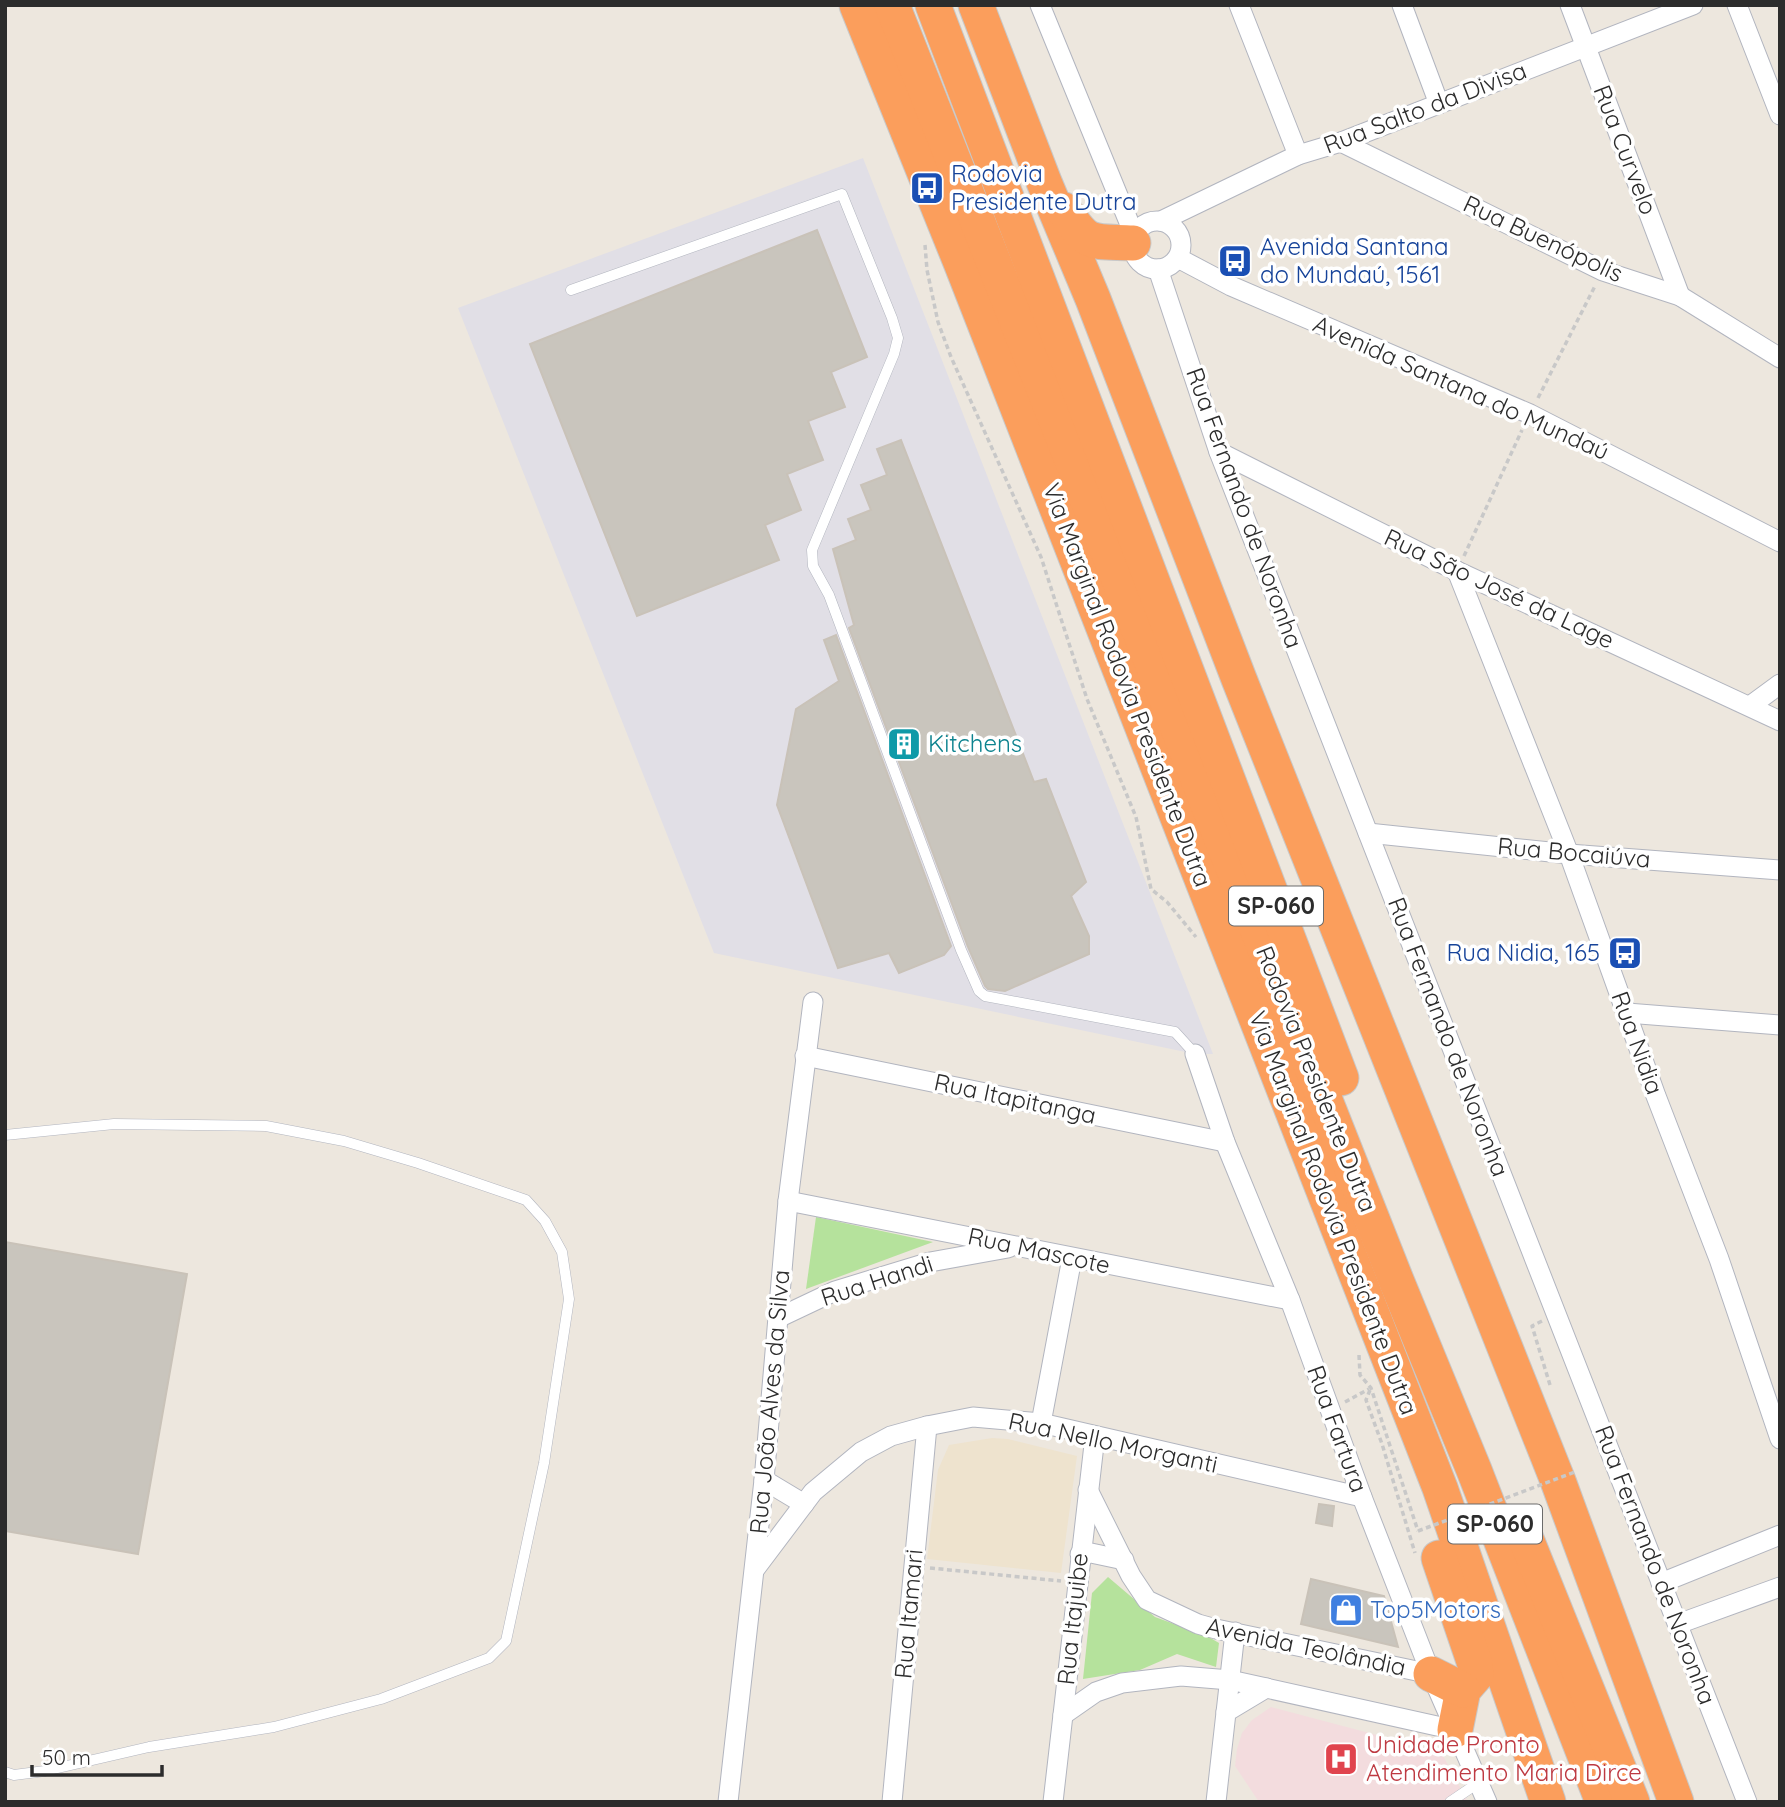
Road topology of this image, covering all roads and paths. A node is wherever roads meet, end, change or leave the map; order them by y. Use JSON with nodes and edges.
{"nodes":[{"id":1,"x":857,"y":5,"type":"edge"},
{"id":2,"x":892,"y":5,"type":"edge"},
{"id":3,"x":933,"y":5,"type":"edge"},
{"id":4,"x":976,"y":5,"type":"edge"},
{"id":5,"x":993,"y":5,"type":"edge"},
{"id":6,"x":1040,"y":5,"type":"edge"},
{"id":7,"x":1239,"y":5,"type":"edge"},
{"id":8,"x":1402,"y":5,"type":"edge"},
{"id":9,"x":1570,"y":5,"type":"edge"},
{"id":10,"x":1693,"y":5,"type":"edge"},
{"id":11,"x":1737,"y":5,"type":"edge"},
{"id":12,"x":1585,"y":47,"type":"junction"},
{"id":13,"x":1001,"y":66,"type":"junction"},
{"id":14,"x":1438,"y":104,"type":"junction"},
{"id":15,"x":1780,"y":115,"type":"edge"},
{"id":16,"x":1341,"y":142,"type":"junction"},
{"id":17,"x":1298,"y":155,"type":"junction"},
{"id":18,"x":1044,"y":182,"type":"junction"},
{"id":19,"x":942,"y":184,"type":"dead end"},
{"id":20,"x":1161,"y":220,"type":"junction"},
{"id":21,"x":1134,"y":240,"type":"junction"},
{"id":22,"x":969,"y":253,"type":"dead end"},
{"id":23,"x":1178,"y":258,"type":"junction"},
{"id":24,"x":1158,"y":269,"type":"junction"},
{"id":25,"x":570,"y":290,"type":"dead end"},
{"id":26,"x":1680,"y":296,"type":"junction"},
{"id":27,"x":1000,"y":307,"type":"dead end"},
{"id":28,"x":1024,"y":342,"type":"junction"},
{"id":29,"x":1780,"y":358,"type":"edge"},
{"id":30,"x":1219,"y":453,"type":"junction"},
{"id":31,"x":1780,"y":542,"type":"edge"},
{"id":32,"x":1457,"y":571,"type":"junction"},
{"id":33,"x":1780,"y":684,"type":"edge"},
{"id":34,"x":1750,"y":706,"type":"junction"},
{"id":35,"x":1780,"y":721,"type":"edge"},
{"id":36,"x":1368,"y":833,"type":"junction"},
{"id":37,"x":1569,"y":854,"type":"junction"},
{"id":38,"x":1780,"y":870,"type":"edge"},
{"id":39,"x":813,"y":1002,"type":"dead end"},
{"id":40,"x":1627,"y":1013,"type":"junction"},
{"id":41,"x":1780,"y":1025,"type":"edge"},
{"id":42,"x":1195,"y":1054,"type":"joint"},
{"id":43,"x":805,"y":1056,"type":"junction"},
{"id":44,"x":5,"y":1135,"type":"edge"},
{"id":45,"x":1225,"y":1142,"type":"junction"},
{"id":46,"x":788,"y":1201,"type":"junction"},
{"id":47,"x":1019,"y":1246,"type":"junction"},
{"id":48,"x":1072,"y":1258,"type":"junction"},
{"id":49,"x":1290,"y":1300,"type":"junction"},
{"id":50,"x":778,"y":1318,"type":"junction"},
{"id":51,"x":1371,"y":1388,"type":"junction"},
{"id":52,"x":1330,"y":1410,"type":"junction"},
{"id":53,"x":1041,"y":1423,"type":"junction"},
{"id":54,"x":927,"y":1426,"type":"junction"},
{"id":55,"x":1095,"y":1436,"type":"junction"},
{"id":56,"x":1420,"y":1437,"type":"junction"},
{"id":57,"x":1780,"y":1439,"type":"edge"},
{"id":58,"x":1566,"y":1476,"type":"junction"},
{"id":59,"x":764,"y":1480,"type":"junction"},
{"id":60,"x":1088,"y":1490,"type":"junction"},
{"id":61,"x":1362,"y":1497,"type":"junction"},
{"id":62,"x":804,"y":1504,"type":"junction"},
{"id":63,"x":1780,"y":1535,"type":"edge"},
{"id":64,"x":1080,"y":1554,"type":"junction"},
{"id":65,"x":1415,"y":1554,"type":"dead end"},
{"id":66,"x":1124,"y":1560,"type":"junction"},
{"id":67,"x":914,"y":1566,"type":"junction"},
{"id":68,"x":754,"y":1570,"type":"junction"},
{"id":69,"x":1077,"y":1582,"type":"junction"},
{"id":70,"x":1661,"y":1583,"type":"junction"},
{"id":71,"x":1780,"y":1587,"type":"edge"},
{"id":72,"x":1678,"y":1624,"type":"junction"},
{"id":73,"x":1235,"y":1632,"type":"junction"},
{"id":74,"x":1431,"y":1674,"type":"junction"},
{"id":75,"x":1230,"y":1680,"type":"junction"},
{"id":76,"x":1266,"y":1688,"type":"junction"},
{"id":77,"x":1508,"y":1688,"type":"junction"},
{"id":78,"x":1463,"y":1690,"type":"junction"},
{"id":79,"x":1226,"y":1712,"type":"junction"},
{"id":80,"x":1063,"y":1715,"type":"junction"},
{"id":81,"x":1455,"y":1730,"type":"junction"},
{"id":82,"x":5,"y":1772,"type":"edge"},
{"id":83,"x":1479,"y":1783,"type":"junction"},
{"id":84,"x":1221,"y":1798,"type":"edge"},
{"id":85,"x":728,"y":1802,"type":"edge"},
{"id":86,"x":892,"y":1802,"type":"edge"},
{"id":87,"x":1053,"y":1802,"type":"edge"},
{"id":88,"x":1450,"y":1802,"type":"edge"},
{"id":89,"x":1487,"y":1802,"type":"edge"},
{"id":90,"x":1548,"y":1802,"type":"edge"},
{"id":91,"x":1569,"y":1802,"type":"edge"},
{"id":92,"x":1603,"y":1802,"type":"edge"},
{"id":93,"x":1632,"y":1802,"type":"edge"},
{"id":94,"x":1676,"y":1802,"type":"edge"},
{"id":95,"x":1747,"y":1802,"type":"edge"}],
"edges":[{"from":1,"to":56,"type":"highway","name":"Via Marginal Rodovia Presidente Dutra"},
{"from":2,"to":28,"type":"highway","name":"Rodovia Presidente Dutra","number":"SP-060"},
{"from":3,"to":93,"type":"highway","name":"Rodovia Presidente Dutra","number":"SP-060"},
{"from":4,"to":13,"type":"highway","number":"SP-060"},
{"from":5,"to":13,"type":"highway"},
{"from":6,"to":21,"type":"street"},
{"from":7,"to":17,"type":"street"},
{"from":8,"to":14,"type":"street"},
{"from":9,"to":12,"type":"street","name":"Rua Curvelo"},
{"from":10,"to":12,"type":"street","name":"Rua Salto da Divisa"},
{"from":11,"to":15,"type":"street"},
{"from":12,"to":14,"type":"street","name":"Rua Salto da Divisa"},
{"from":12,"to":26,"type":"street","name":"Rua Curvelo"},
{"from":13,"to":18,"type":"highway","number":"SP-060"},
{"from":14,"to":16,"type":"street","name":"Rua Salto da Divisa"},
{"from":16,"to":17,"type":"street","name":"Rua Salto da Divisa"},
{"from":16,"to":26,"type":"street","name":"Rua Buenópolis"},
{"from":17,"to":20,"type":"street","name":"Rua Salto da Divisa"},
{"from":18,"to":21,"type":"highway"},
{"from":18,"to":58,"type":"highway","number":"SP-060"},
{"from":19,"to":22,"type":"lane"},
{"from":20,"to":21,"type":"street"},
{"from":20,"to":23,"type":"street"},
{"from":21,"to":24,"type":"street"},
{"from":23,"to":24,"type":"street"},
{"from":23,"to":31,"type":"street","name":"Avenida Santana do Mundaú"},
{"from":24,"to":30,"type":"street","name":"Rua Fernando de Noronha"},
{"from":25,"to":42,"type":"lane"},
{"from":26,"to":29,"type":"street","name":"Rua Buenópolis"},
{"from":27,"to":28,"type":"lane"},
{"from":28,"to":92,"type":"highway","name":"Rodovia Presidente Dutra","number":"SP-060"},
{"from":30,"to":32,"type":"street","name":"Rua São José da Lage"},
{"from":30,"to":36,"type":"street","name":"Rua Fernando de Noronha"},
{"from":32,"to":34,"type":"street","name":"Rua São José da Lage"},
{"from":32,"to":37,"type":"street","name":"Rua Nidia"},
{"from":33,"to":34,"type":"street"},
{"from":34,"to":35,"type":"street","name":"Rua São José da Lage"},
{"from":36,"to":37,"type":"street","name":"Rua Bocaiúva"},
{"from":36,"to":70,"type":"street","name":"Rua Fernando de Noronha"},
{"from":37,"to":38,"type":"street","name":"Rua Bocaiúva"},
{"from":37,"to":40,"type":"street","name":"Rua Nidia"},
{"from":39,"to":43,"type":"street","name":"Rua João Alves da Silva"},
{"from":40,"to":41,"type":"street"},
{"from":40,"to":57,"type":"street","name":"Rua Nidia"},
{"from":42,"to":45,"type":"street","name":"Rua Fartura"},
{"from":43,"to":45,"type":"street","name":"Rua Itapitanga"},
{"from":43,"to":46,"type":"street","name":"Rua João Alves da Silva"},
{"from":44,"to":82,"type":"lane"},
{"from":45,"to":49,"type":"street","name":"Rua Fartura"},
{"from":46,"to":47,"type":"street","name":"Rua Mascote"},
{"from":46,"to":50,"type":"street","name":"Rua João Alves da Silva"},
{"from":47,"to":48,"type":"street","name":"Rua Mascote"},
{"from":47,"to":50,"type":"street","name":"Rua Handi"},
{"from":48,"to":49,"type":"street","name":"Rua Mascote"},
{"from":48,"to":53,"type":"street"},
{"from":49,"to":52,"type":"street","name":"Rua Fartura"},
{"from":50,"to":59,"type":"street","name":"Rua João Alves da Silva"},
{"from":51,"to":52,"type":"path"},
{"from":51,"to":58,"type":"path","bridge":true},
{"from":51,"to":65,"type":"path"},
{"from":52,"to":61,"type":"street","name":"Rua Fartura"},
{"from":53,"to":54,"type":"street","name":"Rua Nello Morganti"},
{"from":53,"to":55,"type":"street","name":"Rua Nello Morganti"},
{"from":54,"to":62,"type":"street","name":"Rua Nello Morganti"},
{"from":54,"to":67,"type":"street","name":"Rua Itamari"},
{"from":55,"to":60,"type":"street","name":"Rua Itajuibe"},
{"from":55,"to":61,"type":"street","name":"Rua Nello Morganti"},
{"from":56,"to":77,"type":"highway","name":"Via Marginal Rodovia Presidente Dutra"},
{"from":56,"to":78,"type":"highway"},
{"from":58,"to":94,"type":"highway","number":"SP-060"},
{"from":59,"to":62,"type":"street"},
{"from":59,"to":68,"type":"street","name":"Rua João Alves da Silva"},
{"from":60,"to":64,"type":"street","name":"Rua Itajuibe"},
{"from":60,"to":66,"type":"street","name":"Avenida Teolândia"},
{"from":61,"to":74,"type":"street","name":"Rua Fartura"},
{"from":62,"to":68,"type":"street","name":"Rua Nello Morganti"},
{"from":63,"to":70,"type":"street"},
{"from":64,"to":66,"type":"street"},
{"from":64,"to":69,"type":"street","name":"Rua Itajuibe"},
{"from":66,"to":73,"type":"street","name":"Avenida Teolândia"},
{"from":67,"to":69,"type":"path"},
{"from":67,"to":86,"type":"street","name":"Rua Itamari"},
{"from":68,"to":85,"type":"street","name":"Rua João Alves da Silva"},
{"from":69,"to":80,"type":"street","name":"Rua Itajuibe"},
{"from":70,"to":72,"type":"street","name":"Rua Fernando de Noronha"},
{"from":71,"to":72,"type":"street"},
{"from":72,"to":95,"type":"street","name":"Rua Fernando de Noronha"},
{"from":73,"to":74,"type":"street","name":"Avenida Teolândia"},
{"from":73,"to":75,"type":"street"},
{"from":74,"to":78,"type":"highway"},
{"from":74,"to":81,"type":"street","name":"Rua Fartura"},
{"from":75,"to":76,"type":"street","name":"Avenida Teolândia"},
{"from":75,"to":79,"type":"street"},
{"from":75,"to":80,"type":"street","name":"Avenida Teolândia"},
{"from":76,"to":79,"type":"street"},
{"from":76,"to":81,"type":"street","name":"Avenida Teolândia"},
{"from":77,"to":90,"type":"highway","name":"Via Marginal Rodovia Presidente Dutra"},
{"from":77,"to":91,"type":"highway"},
{"from":78,"to":81,"type":"highway"},
{"from":79,"to":84,"type":"street"},
{"from":80,"to":87,"type":"street","name":"Rua Itajuibe"},
{"from":81,"to":83,"type":"street","name":"Rua Fartura"},
{"from":83,"to":88,"type":"lane"},
{"from":83,"to":89,"type":"street","name":"Rua Fartura"}]}
